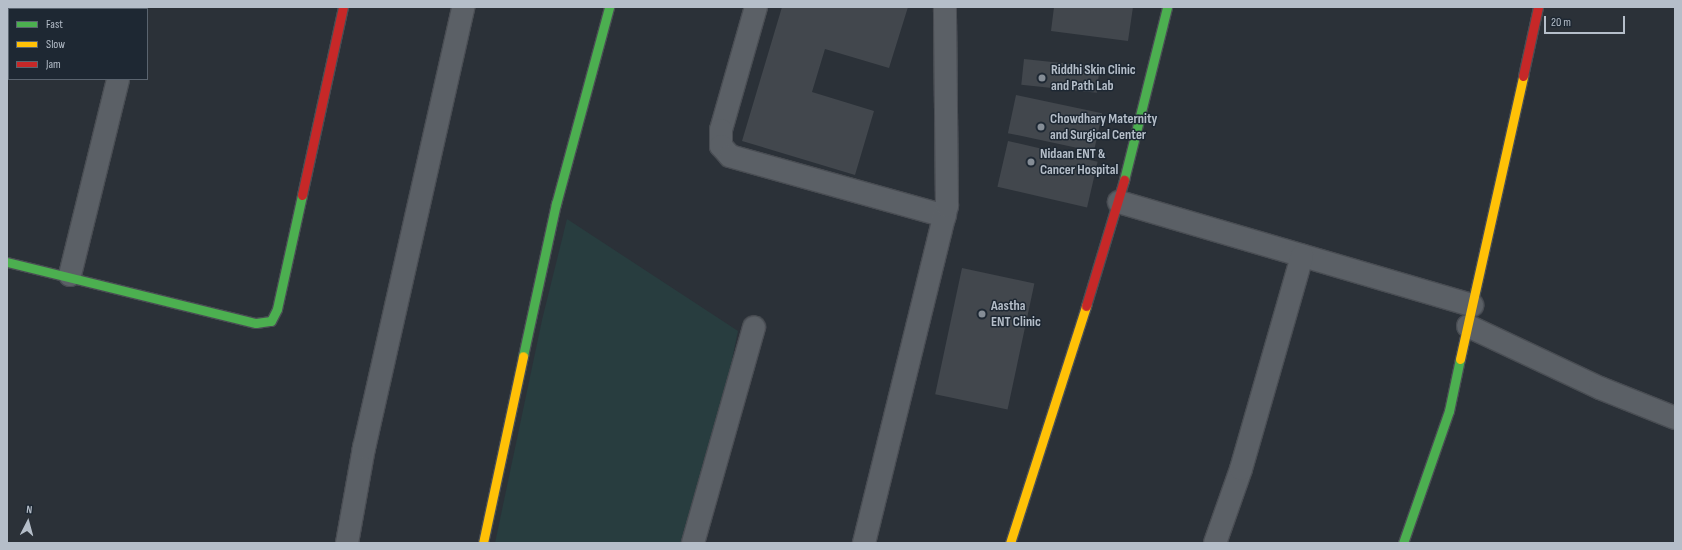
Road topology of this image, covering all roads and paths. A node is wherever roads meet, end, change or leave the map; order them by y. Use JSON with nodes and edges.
{"nodes":[{"id":1,"x":343,"y":7,"type":"edge"},
{"id":2,"x":462,"y":7,"type":"edge"},
{"id":3,"x":609,"y":7,"type":"edge"},
{"id":4,"x":756,"y":7,"type":"edge"},
{"id":5,"x":945,"y":7,"type":"edge"},
{"id":6,"x":1168,"y":7,"type":"edge"},
{"id":7,"x":1538,"y":7,"type":"edge"},
{"id":8,"x":118,"y":80,"type":"edge"},
{"id":9,"x":1119,"y":202,"type":"junction"},
{"id":10,"x":945,"y":216,"type":"junction"},
{"id":11,"x":1302,"y":256,"type":"junction"},
{"id":12,"x":7,"y":262,"type":"edge"},
{"id":13,"x":70,"y":275,"type":"junction"},
{"id":14,"x":1472,"y":305,"type":"junction"},
{"id":15,"x":1468,"y":326,"type":"junction"},
{"id":16,"x":754,"y":327,"type":"dead end"},
{"id":17,"x":1675,"y":418,"type":"edge"},
{"id":18,"x":347,"y":543,"type":"edge"},
{"id":19,"x":483,"y":543,"type":"edge"},
{"id":20,"x":693,"y":543,"type":"edge"},
{"id":21,"x":864,"y":543,"type":"edge"},
{"id":22,"x":1010,"y":543,"type":"edge"},
{"id":23,"x":1215,"y":543,"type":"edge"},
{"id":24,"x":1403,"y":543,"type":"edge"}],
"edges":[{"from":1,"to":13,"type":"street"},
{"from":2,"to":18,"type":"street"},
{"from":3,"to":19,"type":"street"},
{"from":4,"to":10,"type":"street"},
{"from":5,"to":10,"type":"street"},
{"from":6,"to":9,"type":"street"},
{"from":7,"to":14,"type":"street"},
{"from":8,"to":13,"type":"street"},
{"from":9,"to":11,"type":"street"},
{"from":9,"to":22,"type":"street"},
{"from":10,"to":21,"type":"street"},
{"from":11,"to":14,"type":"street"},
{"from":11,"to":23,"type":"street"},
{"from":12,"to":13,"type":"street"},
{"from":14,"to":15,"type":"street"},
{"from":15,"to":17,"type":"street"},
{"from":15,"to":24,"type":"street"},
{"from":16,"to":20,"type":"street"}]}
